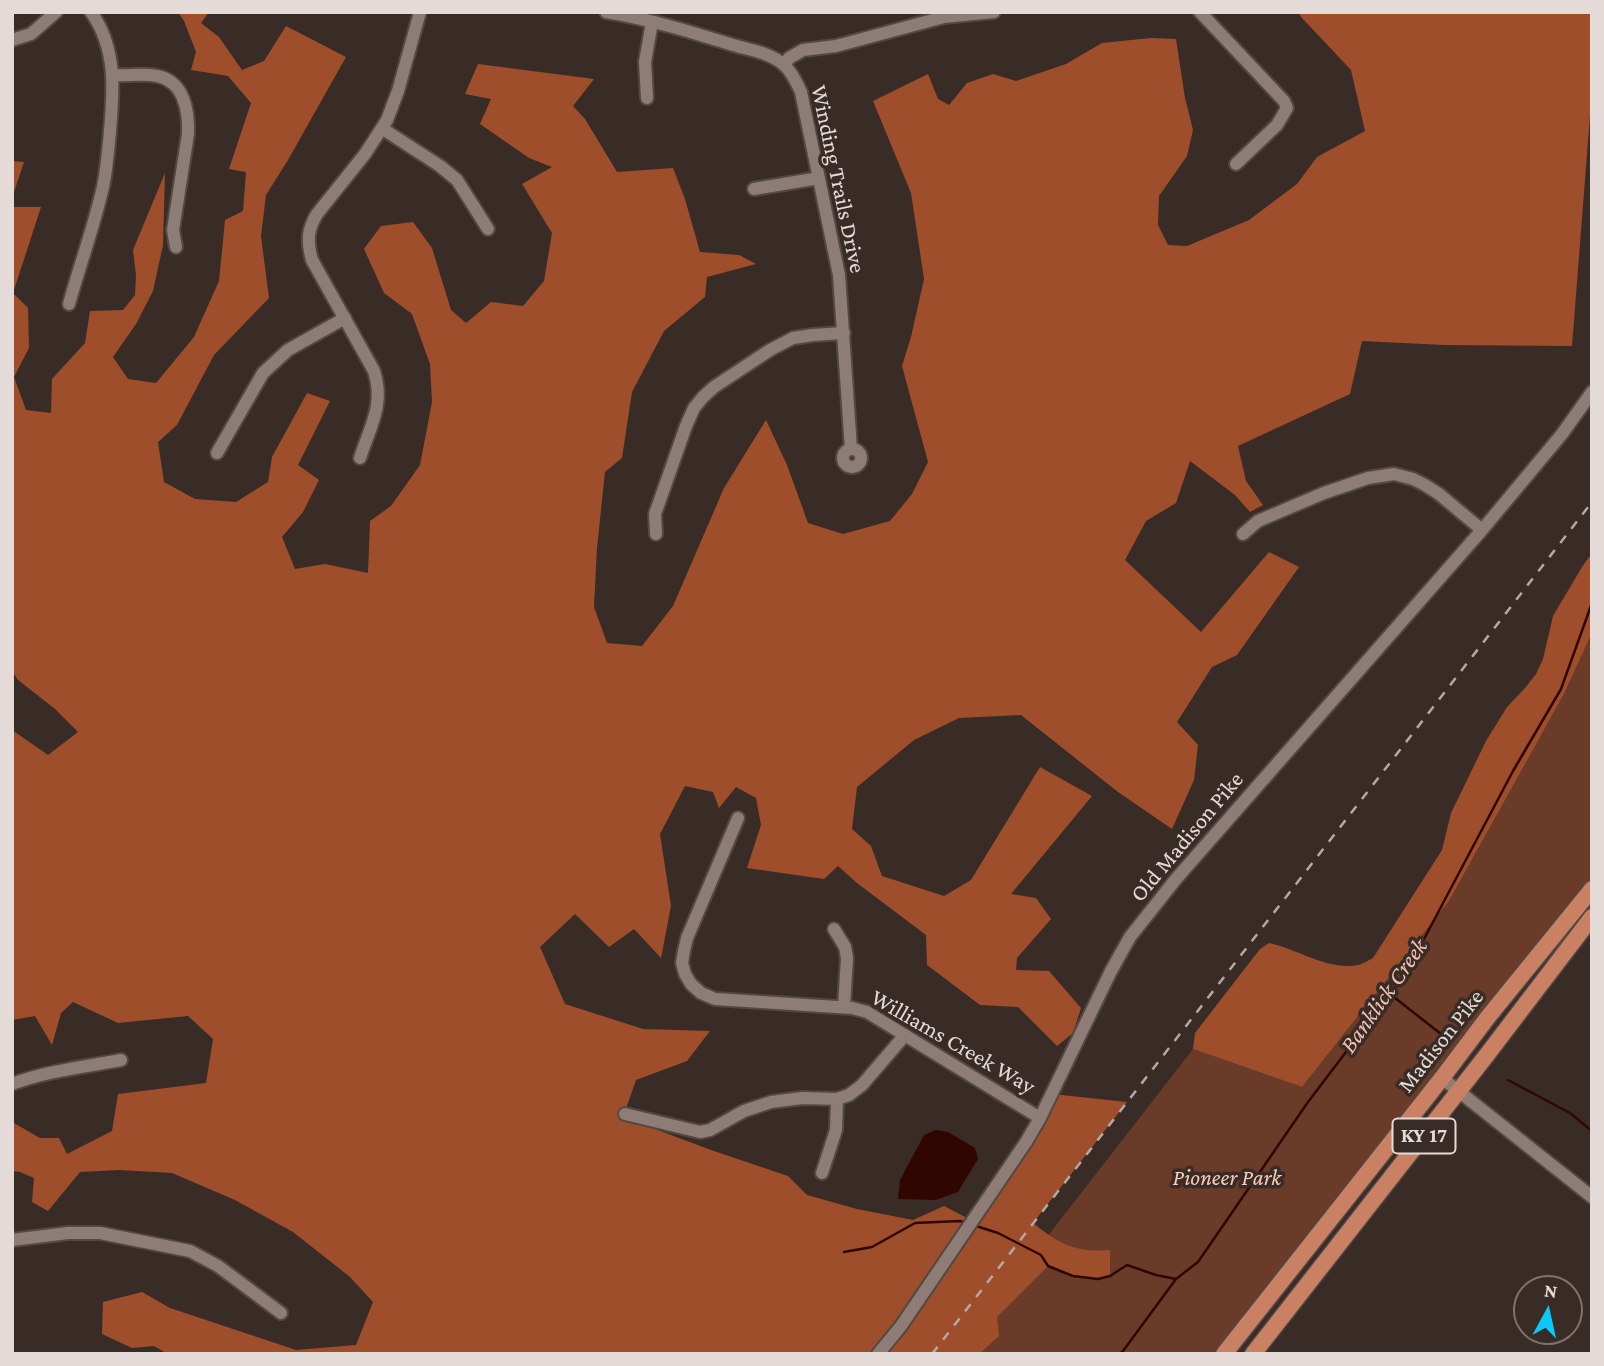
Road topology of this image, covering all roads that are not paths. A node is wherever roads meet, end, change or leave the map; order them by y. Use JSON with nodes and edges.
{"nodes":[{"id":1,"x":56,"y":12,"type":"edge"},
{"id":2,"x":91,"y":12,"type":"edge"},
{"id":3,"x":421,"y":12,"type":"edge"},
{"id":4,"x":606,"y":12,"type":"edge"},
{"id":5,"x":994,"y":12,"type":"edge"},
{"id":6,"x":1200,"y":12,"type":"edge"},
{"id":7,"x":652,"y":22,"type":"junction"},
{"id":8,"x":12,"y":40,"type":"edge"},
{"id":9,"x":784,"y":65,"type":"junction"},
{"id":10,"x":113,"y":75,"type":"junction"},
{"id":11,"x":647,"y":98,"type":"dead end"},
{"id":12,"x":383,"y":129,"type":"junction"},
{"id":13,"x":1236,"y":164,"type":"dead end"},
{"id":14,"x":819,"y":178,"type":"junction"},
{"id":15,"x":754,"y":189,"type":"dead end"},
{"id":16,"x":488,"y":229,"type":"dead end"},
{"id":17,"x":176,"y":247,"type":"dead end"},
{"id":18,"x":69,"y":304,"type":"dead end"},
{"id":19,"x":345,"y":318,"type":"junction"},
{"id":20,"x":844,"y":333,"type":"junction"},
{"id":21,"x":1592,"y":392,"type":"edge"},
{"id":22,"x":851,"y":449,"type":"dead end"},
{"id":23,"x":217,"y":453,"type":"dead end"},
{"id":24,"x":359,"y":458,"type":"dead end"},
{"id":25,"x":1482,"y":530,"type":"junction"},
{"id":26,"x":656,"y":534,"type":"dead end"},
{"id":27,"x":1243,"y":534,"type":"dead end"},
{"id":28,"x":738,"y":818,"type":"dead end"},
{"id":29,"x":1592,"y":889,"type":"edge"},
{"id":30,"x":1592,"y":917,"type":"edge"},
{"id":31,"x":834,"y":929,"type":"dead end"},
{"id":32,"x":844,"y":1007,"type":"junction"},
{"id":33,"x":905,"y":1035,"type":"junction"},
{"id":34,"x":121,"y":1060,"type":"dead end"},
{"id":35,"x":1442,"y":1078,"type":"junction"},
{"id":36,"x":12,"y":1084,"type":"edge"},
{"id":37,"x":1458,"y":1092,"type":"junction"},
{"id":38,"x":836,"y":1100,"type":"junction"},
{"id":39,"x":625,"y":1114,"type":"dead end"},
{"id":40,"x":1040,"y":1118,"type":"junction"},
{"id":41,"x":822,"y":1173,"type":"dead end"},
{"id":42,"x":1592,"y":1197,"type":"edge"},
{"id":43,"x":12,"y":1240,"type":"edge"},
{"id":44,"x":281,"y":1314,"type":"dead end"},
{"id":45,"x":878,"y":1354,"type":"edge"},
{"id":46,"x":1224,"y":1354,"type":"edge"},
{"id":47,"x":1253,"y":1354,"type":"edge"}],
"edges":[{"from":1,"to":8,"type":"street"},
{"from":2,"to":10,"type":"street"},
{"from":3,"to":12,"type":"street"},
{"from":4,"to":7,"type":"street","name":"Winding Trails Drive"},
{"from":5,"to":9,"type":"street"},
{"from":6,"to":13,"type":"street"},
{"from":7,"to":9,"type":"street","name":"Winding Trails Drive"},
{"from":7,"to":11,"type":"street"},
{"from":9,"to":14,"type":"street","name":"Winding Trails Drive"},
{"from":10,"to":17,"type":"street"},
{"from":10,"to":18,"type":"street"},
{"from":12,"to":16,"type":"street"},
{"from":12,"to":19,"type":"street"},
{"from":14,"to":15,"type":"street"},
{"from":14,"to":20,"type":"street","name":"Winding Trails Drive"},
{"from":19,"to":23,"type":"street"},
{"from":19,"to":24,"type":"street"},
{"from":20,"to":22,"type":"street","name":"Winding Trails Drive"},
{"from":20,"to":26,"type":"street"},
{"from":21,"to":25,"type":"street","name":"Old Madison Pike"},
{"from":25,"to":27,"type":"street"},
{"from":25,"to":40,"type":"street","name":"Old Madison Pike"},
{"from":28,"to":32,"type":"street","name":"Williams Creek Way"},
{"from":29,"to":35,"type":"main road","name":"Madison Pike","number":"KY 17"},
{"from":30,"to":37,"type":"main road","name":"Madison Pike","number":"KY 17"},
{"from":31,"to":32,"type":"street"},
{"from":32,"to":33,"type":"street","name":"Williams Creek Way"},
{"from":33,"to":38,"type":"street"},
{"from":33,"to":40,"type":"street","name":"Williams Creek Way"},
{"from":34,"to":36,"type":"street"},
{"from":35,"to":37,"type":"street"},
{"from":35,"to":46,"type":"main road","name":"Madison Pike","number":"KY 17"},
{"from":37,"to":42,"type":"street"},
{"from":37,"to":47,"type":"main road","name":"Madison Pike","number":"KY 17"},
{"from":38,"to":39,"type":"street"},
{"from":38,"to":41,"type":"street"},
{"from":40,"to":45,"type":"street","name":"Old Madison Pike"},
{"from":43,"to":44,"type":"street"}]}
